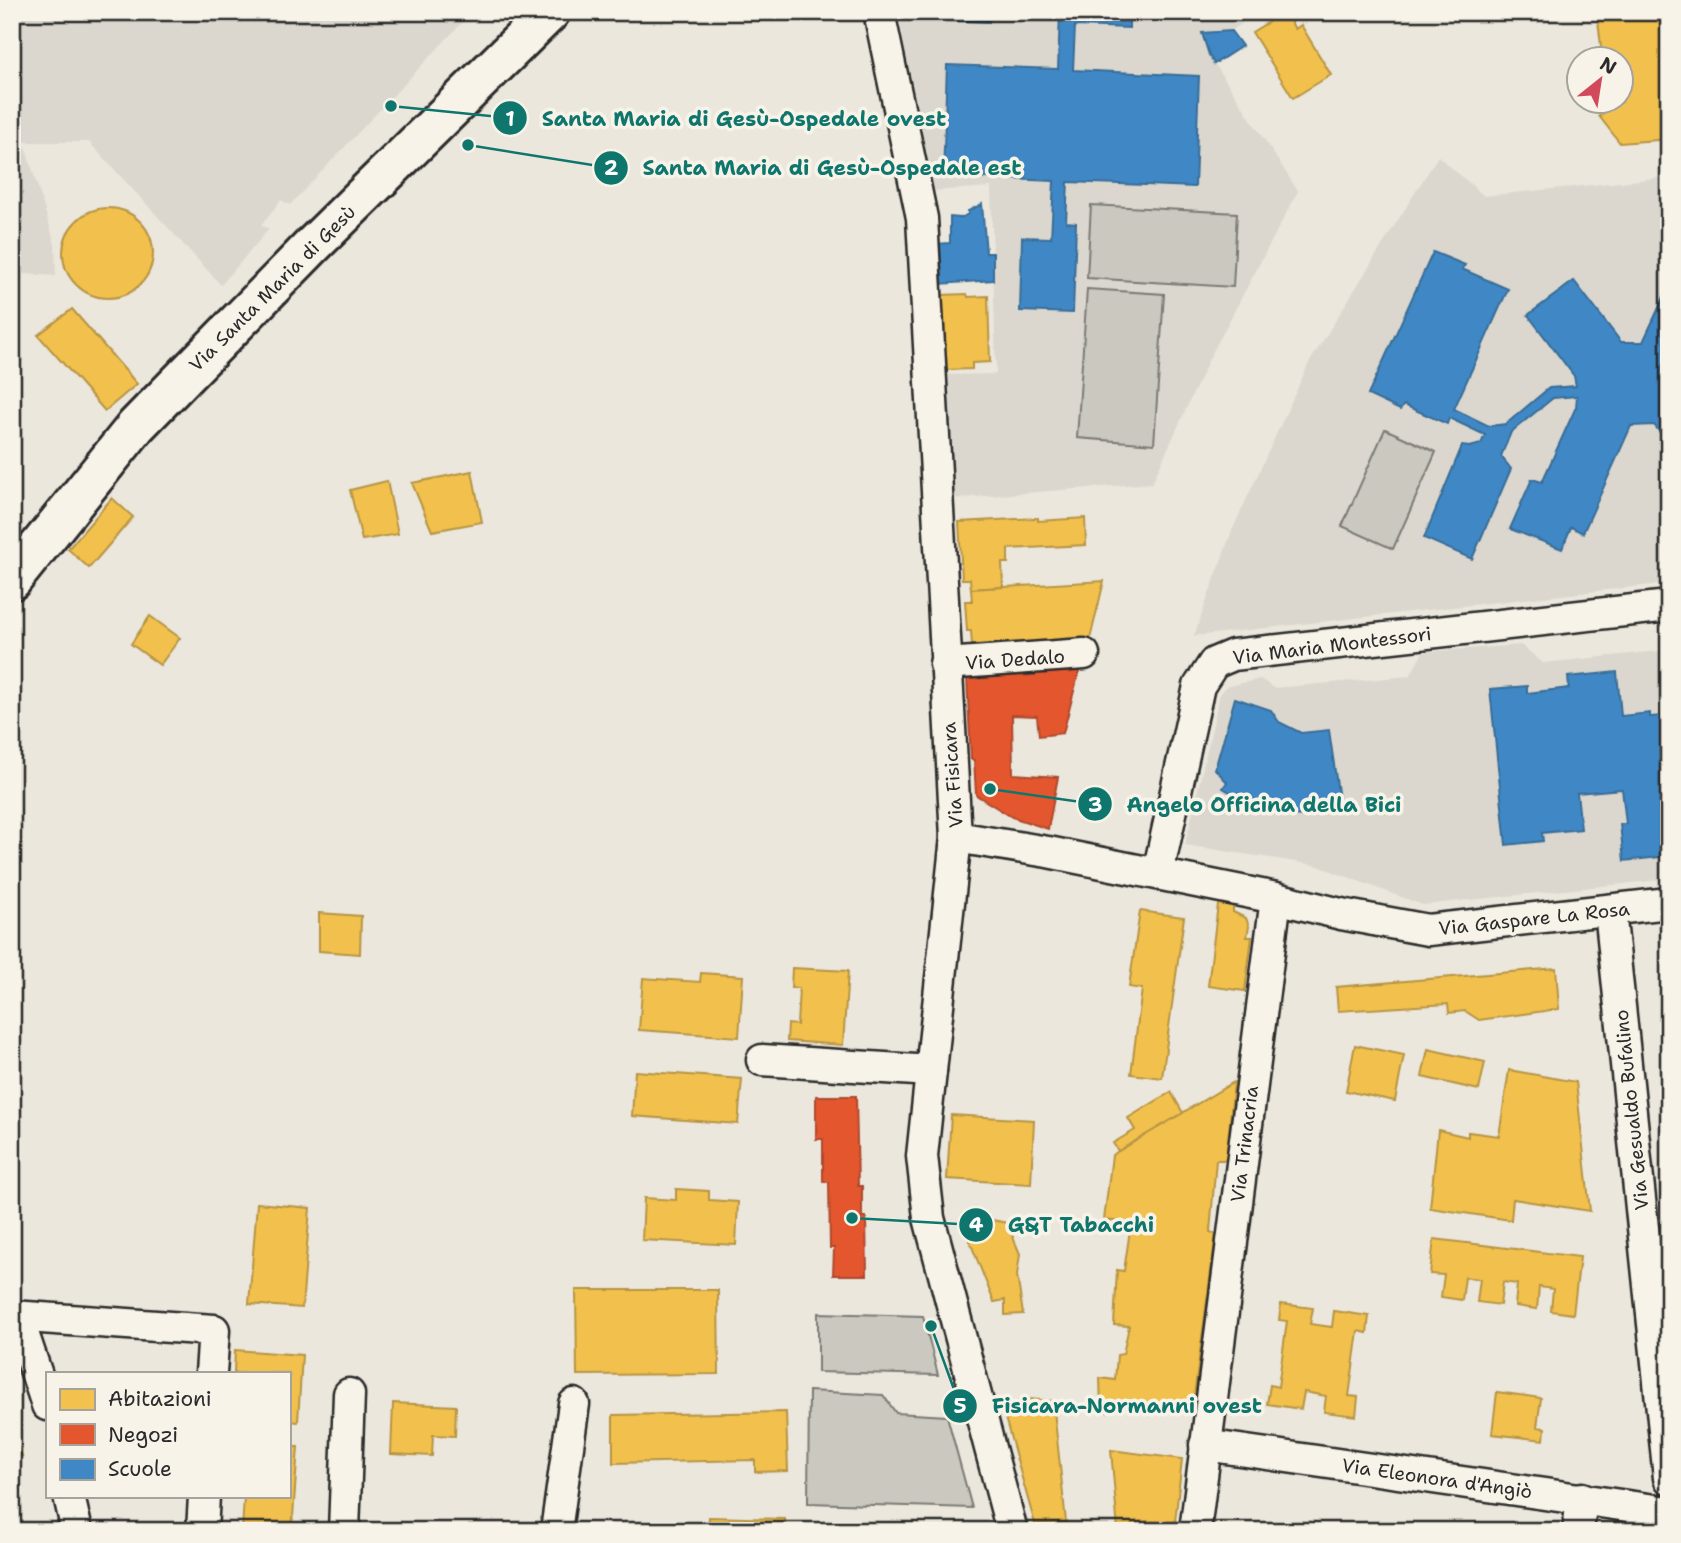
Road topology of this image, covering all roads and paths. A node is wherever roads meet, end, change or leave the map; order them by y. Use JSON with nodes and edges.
{"nodes":[{"id":1,"x":550,"y":12,"type":"edge"},
{"id":2,"x":879,"y":12,"type":"edge"},
{"id":3,"x":12,"y":580,"type":"edge"},
{"id":4,"x":1669,"y":606,"type":"edge"},
{"id":5,"x":1084,"y":654,"type":"dead end"},
{"id":6,"x":945,"y":664,"type":"junction"},
{"id":7,"x":956,"y":836,"type":"junction"},
{"id":8,"x":1147,"y":872,"type":"junction"},
{"id":9,"x":1276,"y":898,"type":"junction"},
{"id":10,"x":1669,"y":903,"type":"edge"},
{"id":11,"x":1610,"y":910,"type":"junction"},
{"id":12,"x":762,"y":1060,"type":"dead end"},
{"id":13,"x":931,"y":1071,"type":"junction"},
{"id":14,"x":15,"y":1317,"type":"edge"},
{"id":15,"x":211,"y":1372,"type":"edge"},
{"id":16,"x":349,"y":1394,"type":"dead end"},
{"id":17,"x":46,"y":1402,"type":"edge"},
{"id":18,"x":574,"y":1404,"type":"dead end"},
{"id":19,"x":1205,"y":1444,"type":"junction"},
{"id":20,"x":1669,"y":1478,"type":"edge"},
{"id":21,"x":69,"y":1498,"type":"edge"},
{"id":22,"x":204,"y":1498,"type":"edge"},
{"id":23,"x":1582,"y":1498,"type":"junction"},
{"id":24,"x":1669,"y":1512,"type":"edge"},
{"id":25,"x":77,"y":1531,"type":"edge"},
{"id":26,"x":202,"y":1531,"type":"edge"},
{"id":27,"x":344,"y":1531,"type":"edge"},
{"id":28,"x":556,"y":1531,"type":"edge"},
{"id":29,"x":1012,"y":1531,"type":"edge"},
{"id":30,"x":1195,"y":1531,"type":"edge"},
{"id":31,"x":1578,"y":1531,"type":"edge"}],
"edges":[{"from":1,"to":3,"type":"main road","name":"Via Santa Maria di Gesù"},
{"from":2,"to":6,"type":"street","name":"Via Fisicara"},
{"from":4,"to":8,"type":"street","name":"Via Maria Montessori"},
{"from":5,"to":6,"type":"street","name":"Via Dedalo"},
{"from":6,"to":7,"type":"street","name":"Via Fisicara"},
{"from":7,"to":8,"type":"street"},
{"from":7,"to":13,"type":"street","name":"Via Fisicara"},
{"from":8,"to":9,"type":"street"},
{"from":9,"to":11,"type":"street","name":"Via Gaspare La Rosa"},
{"from":9,"to":19,"type":"street","name":"Via Trinacria"},
{"from":10,"to":11,"type":"street","name":"Via Gaspare La Rosa"},
{"from":11,"to":20,"type":"street","name":"Via Gesualdo Bufalino"},
{"from":12,"to":13,"type":"street"},
{"from":13,"to":29,"type":"street","name":"Via Fisicara"},
{"from":14,"to":15,"type":"street"},
{"from":14,"to":17,"type":"street"},
{"from":16,"to":27,"type":"street"},
{"from":18,"to":28,"type":"street"},
{"from":19,"to":23,"type":"street","name":"Via Eleonora d'Angiò"},
{"from":19,"to":30,"type":"street","name":"Via Trinacria"},
{"from":21,"to":25,"type":"street"},
{"from":22,"to":26,"type":"street"},
{"from":23,"to":24,"type":"street","name":"Via Eleonora d'Angiò"},
{"from":23,"to":31,"type":"street"}]}
